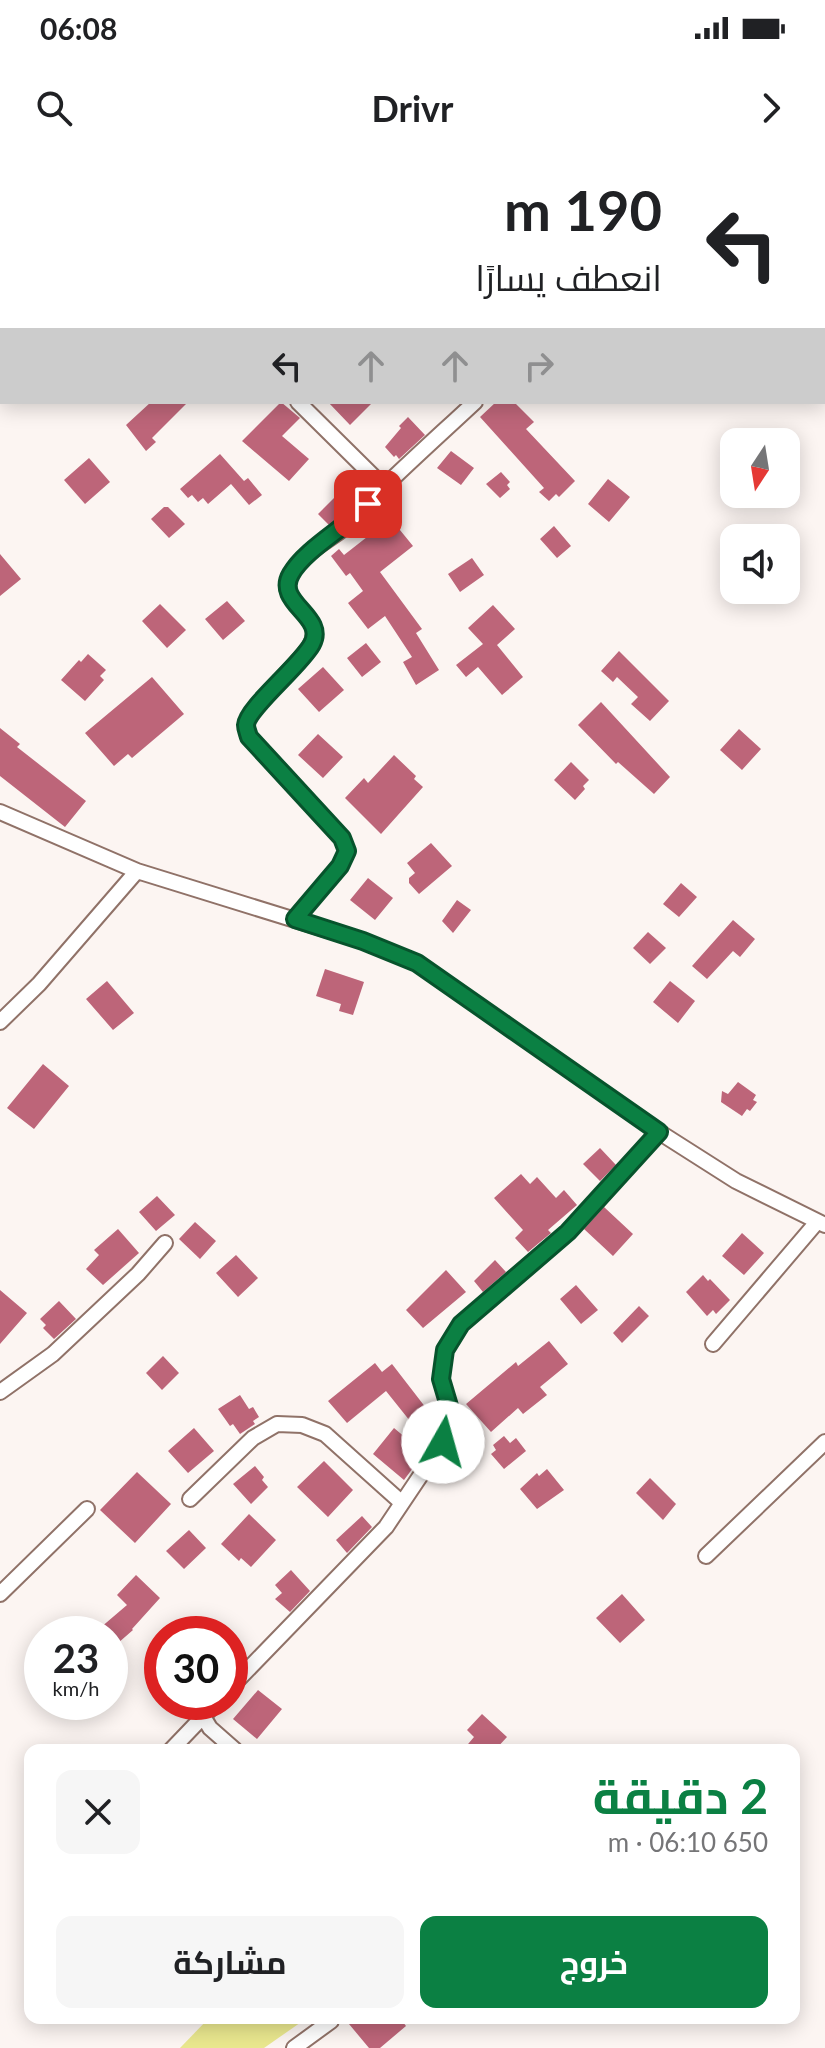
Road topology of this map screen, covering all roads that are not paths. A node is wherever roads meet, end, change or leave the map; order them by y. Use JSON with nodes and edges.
{"nodes":[{"id":1,"x":300,"y":404,"type":"edge"},
{"id":2,"x":473,"y":404,"type":"edge"},
{"id":3,"x":384,"y":487,"type":"junction"},
{"id":4,"x":0,"y":812,"type":"edge"},
{"id":5,"x":137,"y":871,"type":"junction"},
{"id":6,"x":295,"y":919,"type":"junction"},
{"id":7,"x":0,"y":1022,"type":"edge"},
{"id":8,"x":659,"y":1132,"type":"junction"},
{"id":9,"x":821,"y":1224,"type":"edge"},
{"id":10,"x":165,"y":1243,"type":"dead end"},
{"id":11,"x":713,"y":1344,"type":"dead end"},
{"id":12,"x":0,"y":1392,"type":"edge"},
{"id":13,"x":825,"y":1442,"type":"edge"},
{"id":14,"x":190,"y":1499,"type":"dead end"},
{"id":15,"x":402,"y":1503,"type":"junction"},
{"id":16,"x":87,"y":1509,"type":"dead end"},
{"id":17,"x":706,"y":1556,"type":"dead end"},
{"id":18,"x":0,"y":1594,"type":"edge"},
{"id":19,"x":248,"y":1667,"type":"edge"},
{"id":20,"x":202,"y":1720,"type":"edge"},
{"id":21,"x":205,"y":1720,"type":"edge"},
{"id":22,"x":177,"y":1744,"type":"edge"},
{"id":23,"x":228,"y":1744,"type":"edge"},
{"id":24,"x":327,"y":2024,"type":"edge"},
{"id":25,"x":294,"y":2048,"type":"edge"}],
"edges":[{"from":1,"to":3,"type":"street"},
{"from":2,"to":3,"type":"street"},
{"from":3,"to":6,"type":"street"},
{"from":4,"to":5,"type":"street"},
{"from":5,"to":6,"type":"street"},
{"from":5,"to":7,"type":"street"},
{"from":6,"to":8,"type":"street"},
{"from":8,"to":9,"type":"street"},
{"from":8,"to":15,"type":"street"},
{"from":9,"to":11,"type":"street"},
{"from":10,"to":12,"type":"street"},
{"from":13,"to":17,"type":"street"},
{"from":14,"to":15,"type":"street"},
{"from":15,"to":19,"type":"street"},
{"from":16,"to":18,"type":"street"},
{"from":20,"to":22,"type":"street"},
{"from":21,"to":23,"type":"street"},
{"from":24,"to":25,"type":"street"}]}
